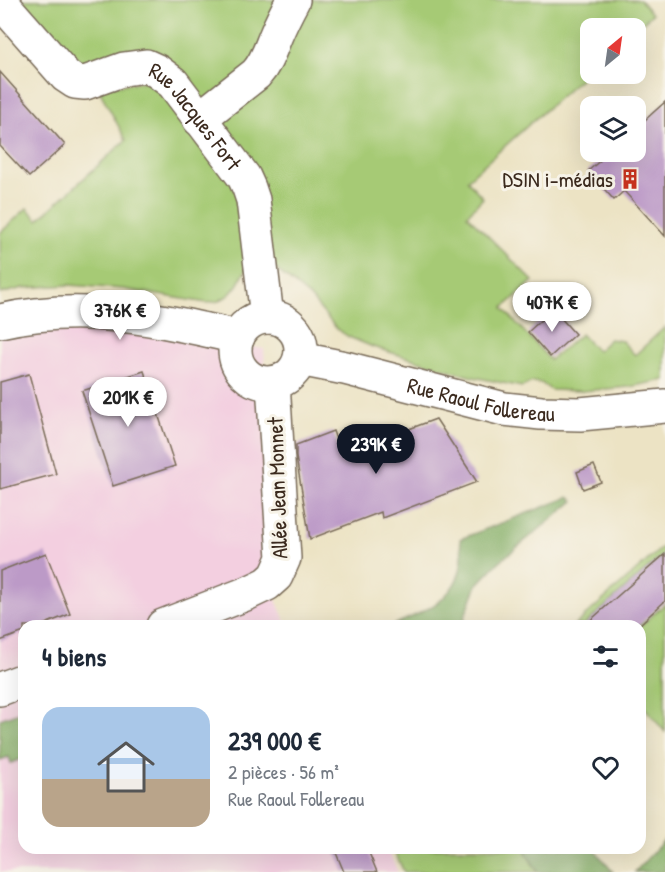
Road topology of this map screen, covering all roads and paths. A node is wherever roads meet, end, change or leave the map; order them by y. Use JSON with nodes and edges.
{"nodes":[{"id":1,"x":293,"y":0,"type":"edge"},
{"id":2,"x":0,"y":1,"type":"edge"},
{"id":3,"x":199,"y":118,"type":"junction"},
{"id":4,"x":267,"y":317,"type":"junction"},
{"id":5,"x":0,"y":321,"type":"edge"},
{"id":6,"x":238,"y":337,"type":"junction"},
{"id":7,"x":300,"y":359,"type":"junction"},
{"id":8,"x":273,"y":383,"type":"junction"},
{"id":9,"x":665,"y":406,"type":"edge"},
{"id":10,"x":178,"y":620,"type":"edge"},
{"id":11,"x":18,"y":682,"type":"edge"},
{"id":12,"x":0,"y":689,"type":"edge"}],
"edges":[{"from":1,"to":3,"type":"street"},
{"from":2,"to":3,"type":"street","name":"Rue Jacques Fort"},
{"from":3,"to":4,"type":"street","name":"Rue Jacques Fort"},
{"from":4,"to":6,"type":"street"},
{"from":4,"to":7,"type":"street"},
{"from":5,"to":6,"type":"street"},
{"from":6,"to":8,"type":"street"},
{"from":7,"to":8,"type":"street"},
{"from":7,"to":9,"type":"street","name":"Rue Raoul Follereau"},
{"from":8,"to":10,"type":"street","name":"Allée Jean Monnet"},
{"from":11,"to":12,"type":"street"}]}
